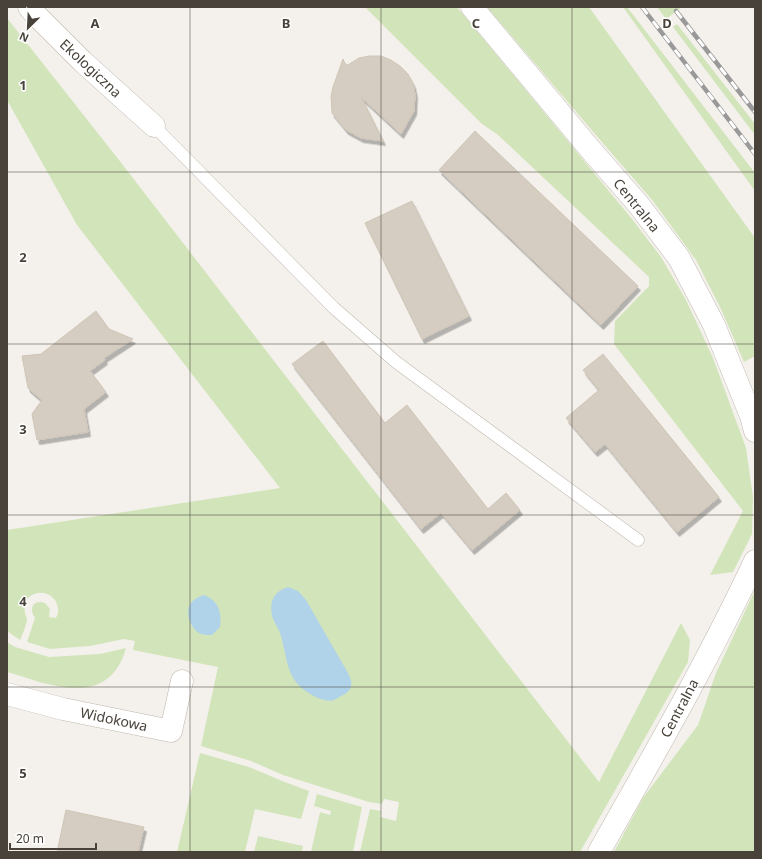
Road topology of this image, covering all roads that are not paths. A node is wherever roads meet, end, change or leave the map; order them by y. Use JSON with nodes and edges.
{"nodes":[{"id":1,"x":29,"y":7,"type":"edge"},
{"id":2,"x":472,"y":7,"type":"edge"},
{"id":3,"x":154,"y":126,"type":"joint"},
{"id":4,"x":755,"y":431,"type":"edge"},
{"id":5,"x":638,"y":540,"type":"dead end"},
{"id":6,"x":755,"y":561,"type":"edge"},
{"id":7,"x":182,"y":681,"type":"dead end"},
{"id":8,"x":7,"y":694,"type":"edge"},
{"id":9,"x":599,"y":852,"type":"edge"}],
"edges":[{"from":1,"to":3,"type":"street","name":"Ekologiczna"},
{"from":2,"to":4,"type":"street","name":"Centralna"},
{"from":3,"to":5,"type":"lane"},
{"from":6,"to":9,"type":"street","name":"Centralna"},
{"from":7,"to":8,"type":"street","name":"Widokowa"}]}
